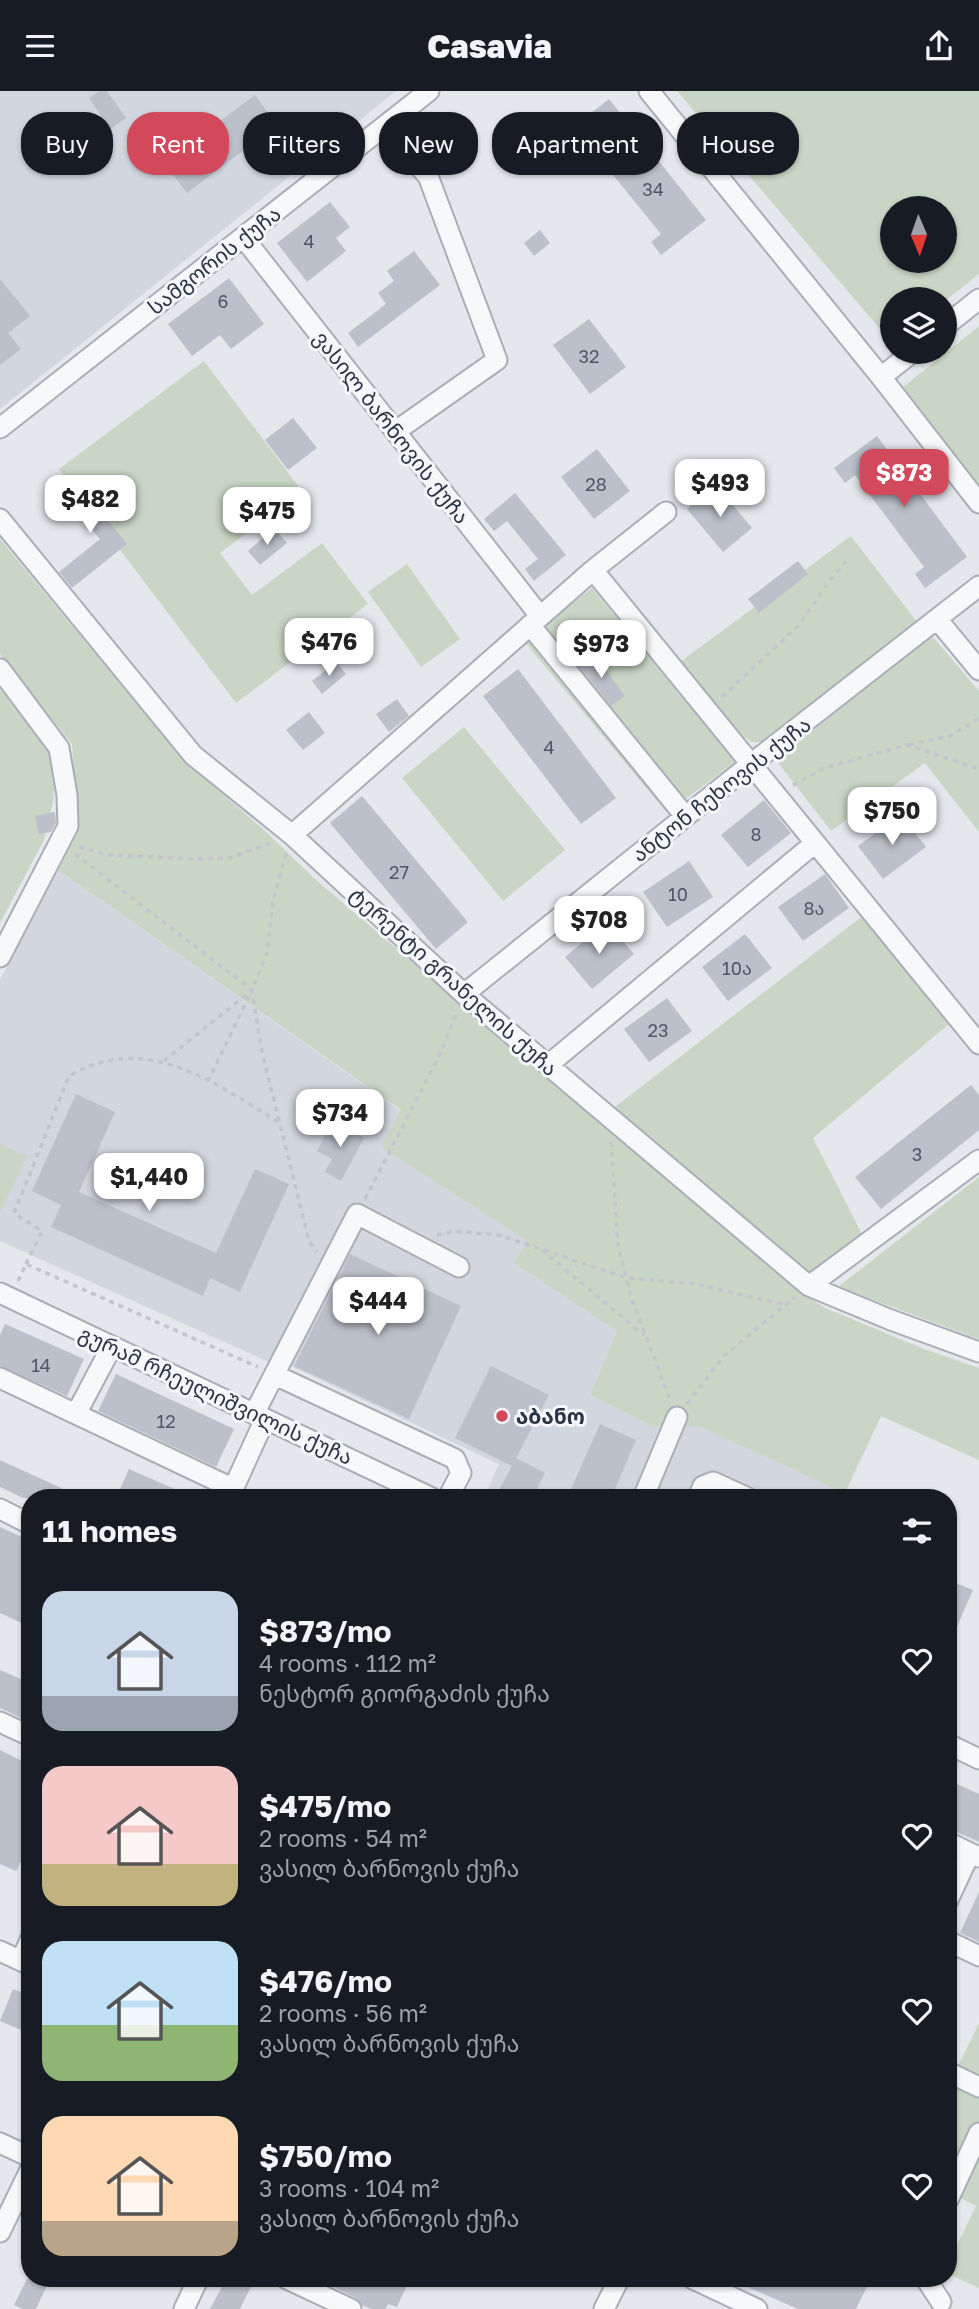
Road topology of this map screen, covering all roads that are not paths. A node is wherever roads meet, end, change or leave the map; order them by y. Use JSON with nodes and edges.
{"nodes":[{"id":1,"x":429,"y":91,"type":"edge"},
{"id":2,"x":649,"y":91,"type":"edge"},
{"id":3,"x":402,"y":112,"type":"edge"},
{"id":4,"x":379,"y":130,"type":"edge"},
{"id":5,"x":427,"y":175,"type":"edge"},
{"id":6,"x":243,"y":237,"type":"junction"},
{"id":7,"x":979,"y":299,"type":"edge"},
{"id":8,"x":957,"y":316,"type":"edge"},
{"id":9,"x":898,"y":364,"type":"edge"},
{"id":10,"x":881,"y":377,"type":"junction"},
{"id":11,"x":0,"y":428,"type":"edge"},
{"id":12,"x":396,"y":432,"type":"junction"},
{"id":13,"x":979,"y":503,"type":"edge"},
{"id":14,"x":666,"y":512,"type":"dead end"},
{"id":15,"x":0,"y":519,"type":"edge"},
{"id":16,"x":593,"y":570,"type":"junction"},
{"id":17,"x":979,"y":586,"type":"edge"},
{"id":18,"x":937,"y":619,"type":"junction"},
{"id":19,"x":535,"y":621,"type":"junction"},
{"id":20,"x":0,"y":669,"type":"edge"},
{"id":21,"x":979,"y":670,"type":"edge"},
{"id":22,"x":751,"y":764,"type":"junction"},
{"id":23,"x":685,"y":816,"type":"junction"},
{"id":24,"x":292,"y":835,"type":"junction"},
{"id":25,"x":815,"y":843,"type":"junction"},
{"id":26,"x":0,"y":957,"type":"edge"},
{"id":27,"x":464,"y":994,"type":"junction"},
{"id":28,"x":979,"y":1044,"type":"edge"},
{"id":29,"x":548,"y":1065,"type":"junction"},
{"id":30,"x":979,"y":1160,"type":"edge"},
{"id":31,"x":459,"y":1267,"type":"dead end"},
{"id":32,"x":809,"y":1286,"type":"junction"},
{"id":33,"x":6,"y":1295,"type":"edge"},
{"id":34,"x":112,"y":1346,"type":"junction"},
{"id":35,"x":979,"y":1352,"type":"edge"},
{"id":36,"x":275,"y":1375,"type":"junction"},
{"id":37,"x":0,"y":1378,"type":"edge"},
{"id":38,"x":76,"y":1414,"type":"junction"},
{"id":39,"x":259,"y":1417,"type":"junction"},
{"id":40,"x":677,"y":1417,"type":"road end"},
{"id":41,"x":224,"y":1489,"type":"edge"},
{"id":42,"x":233,"y":1489,"type":"edge"},
{"id":43,"x":413,"y":1489,"type":"edge"},
{"id":44,"x":453,"y":1489,"type":"edge"},
{"id":45,"x":647,"y":1489,"type":"edge"},
{"id":46,"x":702,"y":1489,"type":"edge"},
{"id":47,"x":728,"y":1489,"type":"edge"},
{"id":48,"x":0,"y":1509,"type":"edge"},
{"id":49,"x":21,"y":1520,"type":"edge"},
{"id":50,"x":0,"y":1722,"type":"edge"},
{"id":51,"x":21,"y":1732,"type":"edge"},
{"id":52,"x":957,"y":1748,"type":"edge"},
{"id":53,"x":979,"y":1759,"type":"edge"},
{"id":54,"x":957,"y":1846,"type":"edge"},
{"id":55,"x":974,"y":1855,"type":"edge"},
{"id":56,"x":957,"y":1884,"type":"edge"},
{"id":57,"x":957,"y":1945,"type":"edge"},
{"id":58,"x":0,"y":1951,"type":"edge"},
{"id":59,"x":979,"y":1956,"type":"edge"},
{"id":60,"x":21,"y":1961,"type":"edge"},
{"id":61,"x":957,"y":2076,"type":"edge"},
{"id":62,"x":979,"y":2087,"type":"edge"},
{"id":63,"x":979,"y":2133,"type":"edge"},
{"id":64,"x":0,"y":2143,"type":"edge"},
{"id":65,"x":21,"y":2153,"type":"edge"},
{"id":66,"x":957,"y":2181,"type":"edge"},
{"id":67,"x":21,"y":2189,"type":"edge"},
{"id":68,"x":0,"y":2232,"type":"edge"},
{"id":69,"x":194,"y":2287,"type":"edge"},
{"id":70,"x":303,"y":2287,"type":"edge"},
{"id":71,"x":615,"y":2287,"type":"edge"},
{"id":72,"x":709,"y":2287,"type":"edge"},
{"id":73,"x":931,"y":2287,"type":"edge"},
{"id":74,"x":945,"y":2307,"type":"edge"},
{"id":75,"x":184,"y":2309,"type":"edge"},
{"id":76,"x":351,"y":2309,"type":"edge"},
{"id":77,"x":604,"y":2309,"type":"edge"},
{"id":78,"x":757,"y":2309,"type":"edge"}],
"edges":[{"from":1,"to":3,"type":"street","name":"სამგორის ქუჩა"},
{"from":2,"to":10,"type":"street"},
{"from":4,"to":6,"type":"street","name":"სამგორის ქუჩა"},
{"from":5,"to":12,"type":"street"},
{"from":6,"to":11,"type":"street","name":"სამგორის ქუჩა"},
{"from":6,"to":12,"type":"street","name":"ვასილ ბარნოვის ქუჩა"},
{"from":7,"to":8,"type":"street"},
{"from":9,"to":10,"type":"street"},
{"from":10,"to":13,"type":"street"},
{"from":12,"to":19,"type":"street","name":"ვასილ ბარნოვის ქუჩა"},
{"from":14,"to":16,"type":"street"},
{"from":15,"to":24,"type":"street","name":"ტერენტი გრანელის ქუჩა"},
{"from":16,"to":19,"type":"street"},
{"from":16,"to":22,"type":"street"},
{"from":17,"to":18,"type":"street","name":"ანტონ ჩეხოვის ქუჩა"},
{"from":18,"to":21,"type":"street"},
{"from":18,"to":22,"type":"street","name":"ანტონ ჩეხოვის ქუჩა"},
{"from":19,"to":23,"type":"street","name":"ვასილ ბარნოვის ქუჩა"},
{"from":19,"to":24,"type":"street"},
{"from":20,"to":26,"type":"street"},
{"from":22,"to":23,"type":"street","name":"ანტონ ჩეხოვის ქუჩა"},
{"from":22,"to":25,"type":"street"},
{"from":23,"to":27,"type":"street","name":"ანტონ ჩეხოვის ქუჩა"},
{"from":24,"to":27,"type":"street","name":"ტერენტი გრანელის ქუჩა"},
{"from":25,"to":28,"type":"street"},
{"from":25,"to":29,"type":"street"},
{"from":27,"to":29,"type":"street","name":"ტერენტი გრანელის ქუჩა"},
{"from":29,"to":32,"type":"street","name":"ტერენტი გრანელის ქუჩა"},
{"from":30,"to":32,"type":"street"},
{"from":31,"to":36,"type":"street"},
{"from":32,"to":35,"type":"street","name":"ტერენტი გრანელის ქუჩა"},
{"from":33,"to":34,"type":"street","name":"გურამ რჩეულიშვილის ქუჩა"},
{"from":34,"to":38,"type":"street"},
{"from":34,"to":39,"type":"street","name":"გურამ რჩეულიშვილის ქუჩა"},
{"from":36,"to":39,"type":"street"},
{"from":36,"to":44,"type":"street"},
{"from":37,"to":38,"type":"street"},
{"from":38,"to":41,"type":"street"},
{"from":39,"to":42,"type":"street"},
{"from":39,"to":43,"type":"street","name":"გურამ რჩეულიშვილის ქუჩა"},
{"from":40,"to":45,"type":"street"},
{"from":46,"to":47,"type":"street"},
{"from":48,"to":49,"type":"street"},
{"from":50,"to":51,"type":"street"},
{"from":52,"to":53,"type":"street"},
{"from":54,"to":55,"type":"street"},
{"from":55,"to":56,"type":"street"},
{"from":57,"to":59,"type":"street"},
{"from":58,"to":60,"type":"street"},
{"from":61,"to":62,"type":"street"},
{"from":63,"to":66,"type":"street"},
{"from":64,"to":65,"type":"street"},
{"from":67,"to":68,"type":"street"},
{"from":69,"to":75,"type":"street"},
{"from":70,"to":76,"type":"street"},
{"from":71,"to":77,"type":"street"},
{"from":72,"to":78,"type":"street"},
{"from":73,"to":74,"type":"street"}]}
